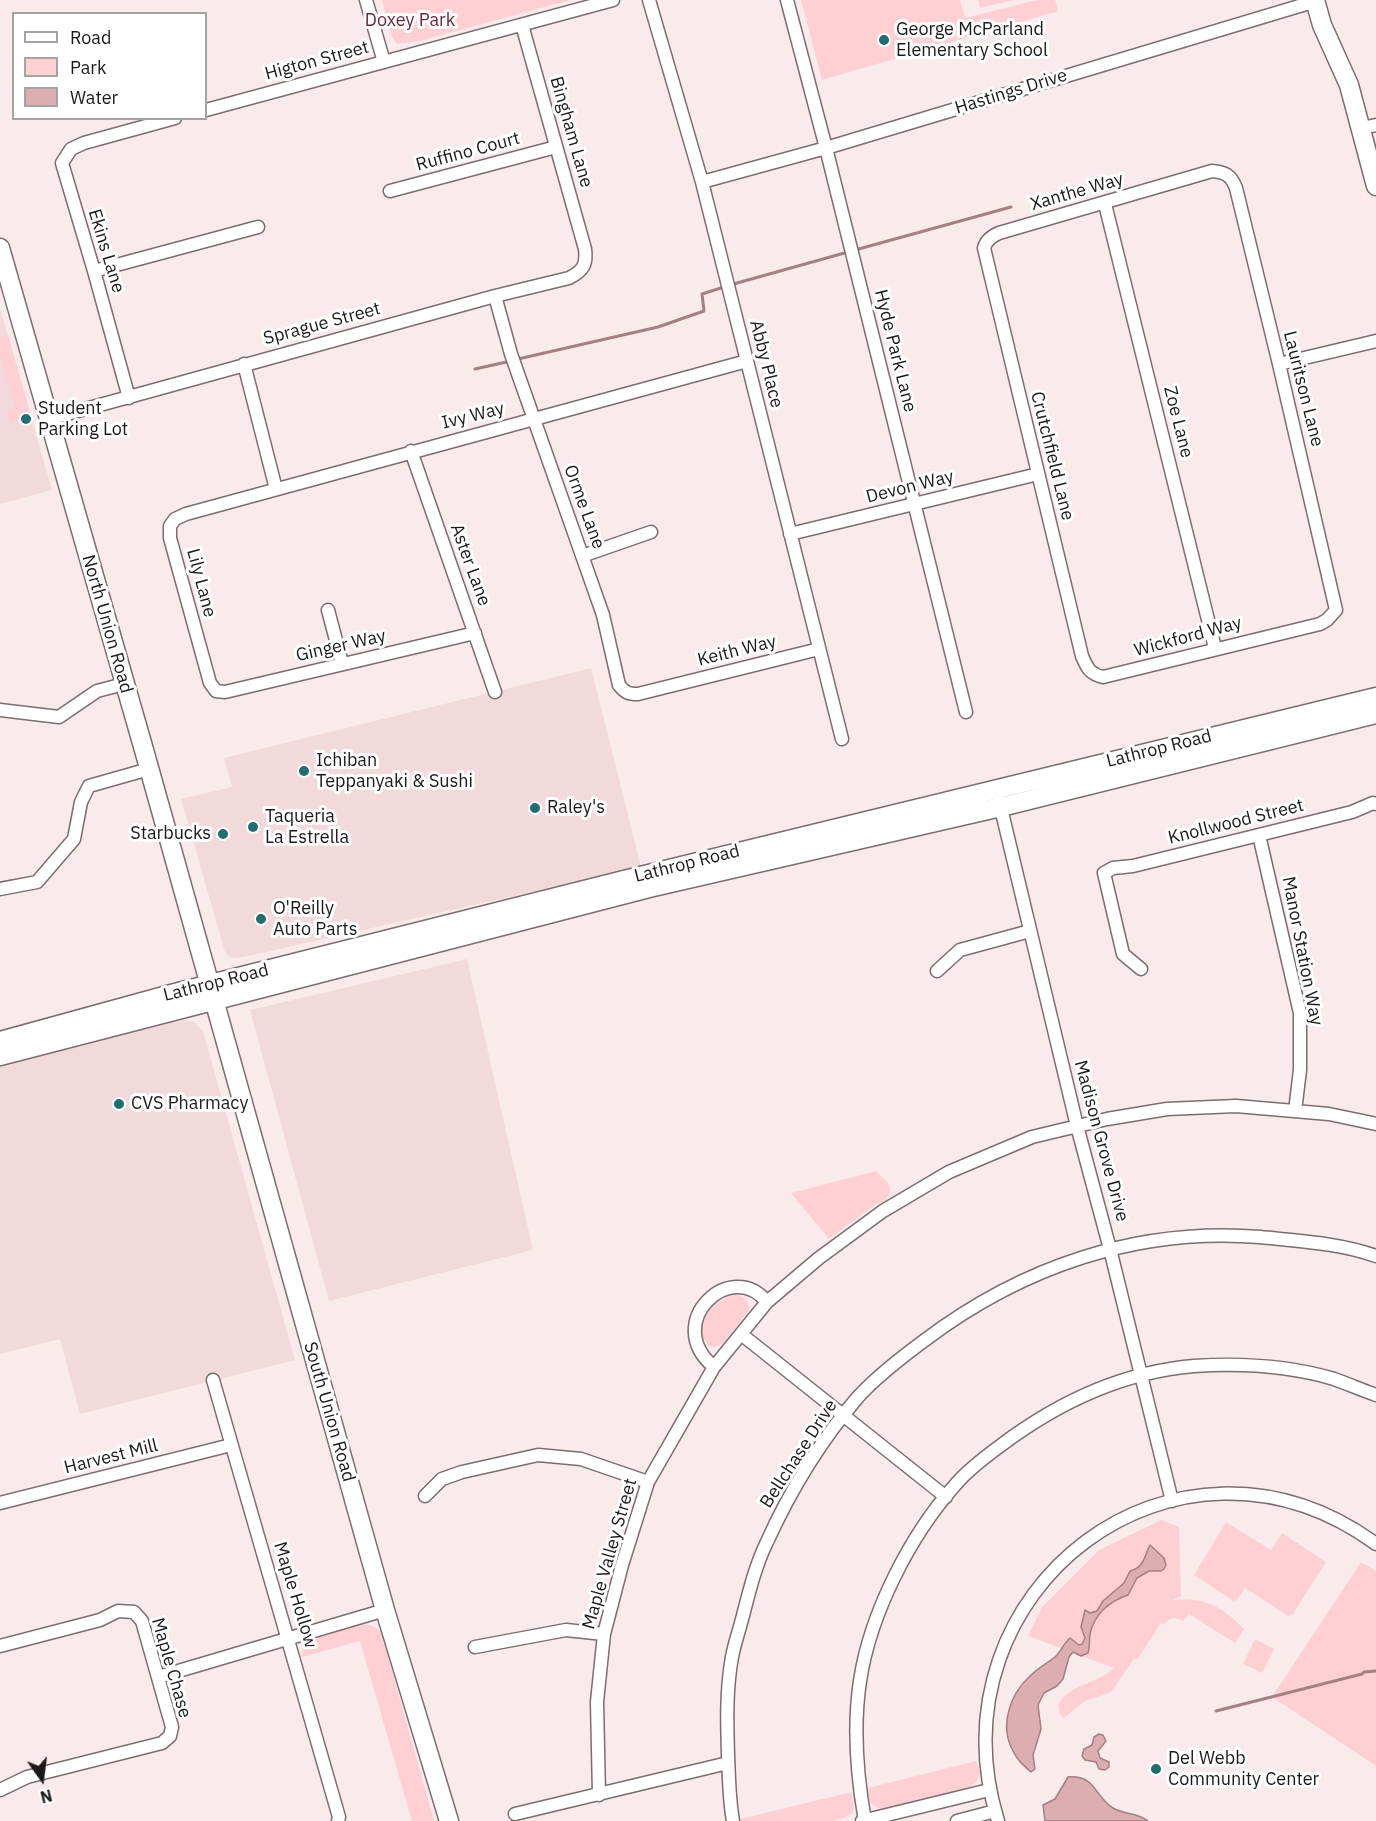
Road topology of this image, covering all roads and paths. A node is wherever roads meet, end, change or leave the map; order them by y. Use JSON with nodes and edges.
{"nodes":[{"id":1,"x":366,"y":0,"type":"edge"},
{"id":2,"x":613,"y":0,"type":"edge"},
{"id":3,"x":650,"y":0,"type":"edge"},
{"id":4,"x":787,"y":0,"type":"edge"},
{"id":5,"x":1317,"y":0,"type":"edge"},
{"id":6,"x":522,"y":25,"type":"junction"},
{"id":7,"x":384,"y":62,"type":"junction"},
{"id":8,"x":207,"y":110,"type":"edge"},
{"id":9,"x":168,"y":120,"type":"edge"},
{"id":10,"x":1369,"y":126,"type":"edge"},
{"id":11,"x":556,"y":147,"type":"junction"},
{"id":12,"x":826,"y":148,"type":"junction"},
{"id":13,"x":1182,"y":181,"type":"joint"},
{"id":14,"x":702,"y":182,"type":"junction"},
{"id":15,"x":1376,"y":186,"type":"edge"},
{"id":16,"x":390,"y":191,"type":"dead end"},
{"id":17,"x":1105,"y":204,"type":"junction"},
{"id":18,"x":258,"y":227,"type":"dead end"},
{"id":19,"x":985,"y":243,"type":"joint"},
{"id":20,"x":0,"y":248,"type":"edge"},
{"id":21,"x":585,"y":249,"type":"joint"},
{"id":22,"x":94,"y":271,"type":"junction"},
{"id":23,"x":495,"y":296,"type":"junction"},
{"id":24,"x":1376,"y":341,"type":"edge"},
{"id":25,"x":747,"y":361,"type":"junction"},
{"id":26,"x":244,"y":364,"type":"junction"},
{"id":27,"x":1279,"y":364,"type":"junction"},
{"id":28,"x":129,"y":398,"type":"junction"},
{"id":29,"x":49,"y":419,"type":"junction"},
{"id":30,"x":533,"y":420,"type":"junction"},
{"id":31,"x":411,"y":451,"type":"junction"},
{"id":32,"x":1038,"y":474,"type":"junction"},
{"id":33,"x":276,"y":489,"type":"junction"},
{"id":34,"x":914,"y":505,"type":"junction"},
{"id":35,"x":209,"y":508,"type":"joint"},
{"id":36,"x":651,"y":532,"type":"dead end"},
{"id":37,"x":790,"y":534,"type":"junction"},
{"id":38,"x":582,"y":555,"type":"junction"},
{"id":39,"x":328,"y":610,"type":"dead end"},
{"id":40,"x":1291,"y":631,"type":"joint"},
{"id":41,"x":475,"y":633,"type":"junction"},
{"id":42,"x":1215,"y":648,"type":"junction"},
{"id":43,"x":819,"y":649,"type":"junction"},
{"id":44,"x":342,"y":663,"type":"junction"},
{"id":45,"x":1094,"y":675,"type":"joint"},
{"id":46,"x":124,"y":684,"type":"junction"},
{"id":47,"x":664,"y":688,"type":"joint"},
{"id":48,"x":216,"y":691,"type":"joint"},
{"id":49,"x":495,"y":692,"type":"dead end"},
{"id":50,"x":1376,"y":697,"type":"edge"},
{"id":51,"x":0,"y":710,"type":"edge"},
{"id":52,"x":966,"y":712,"type":"dead end"},
{"id":53,"x":1376,"y":714,"type":"edge"},
{"id":54,"x":842,"y":739,"type":"dead end"},
{"id":55,"x":149,"y":769,"type":"junction"},
{"id":56,"x":999,"y":798,"type":"junction"},
{"id":57,"x":1376,"y":804,"type":"edge"},
{"id":58,"x":1259,"y":835,"type":"junction"},
{"id":59,"x":0,"y":889,"type":"edge"},
{"id":60,"x":1030,"y":931,"type":"junction"},
{"id":61,"x":1141,"y":969,"type":"dead end"},
{"id":62,"x":937,"y":971,"type":"dead end"},
{"id":63,"x":212,"y":993,"type":"junction"},
{"id":64,"x":0,"y":1041,"type":"edge"},
{"id":65,"x":0,"y":1056,"type":"edge"},
{"id":66,"x":1295,"y":1111,"type":"junction"},
{"id":67,"x":1376,"y":1124,"type":"edge"},
{"id":68,"x":1077,"y":1126,"type":"junction"},
{"id":69,"x":1110,"y":1249,"type":"junction"},
{"id":70,"x":1376,"y":1256,"type":"edge"},
{"id":71,"x":767,"y":1302,"type":"junction"},
{"id":72,"x":741,"y":1334,"type":"junction"},
{"id":73,"x":714,"y":1367,"type":"junction"},
{"id":74,"x":1142,"y":1376,"type":"junction"},
{"id":75,"x":213,"y":1380,"type":"dead end"},
{"id":76,"x":1376,"y":1395,"type":"edge"},
{"id":77,"x":843,"y":1417,"type":"junction"},
{"id":78,"x":231,"y":1445,"type":"junction"},
{"id":79,"x":648,"y":1482,"type":"junction"},
{"id":80,"x":425,"y":1496,"type":"dead end"},
{"id":81,"x":946,"y":1497,"type":"junction"},
{"id":82,"x":1172,"y":1501,"type":"junction"},
{"id":83,"x":0,"y":1503,"type":"edge"},
{"id":84,"x":1376,"y":1544,"type":"edge"},
{"id":85,"x":385,"y":1610,"type":"junction"},
{"id":86,"x":604,"y":1634,"type":"junction"},
{"id":87,"x":289,"y":1638,"type":"junction"},
{"id":88,"x":0,"y":1646,"type":"edge"},
{"id":89,"x":475,"y":1647,"type":"dead end"},
{"id":90,"x":158,"y":1677,"type":"junction"},
{"id":91,"x":728,"y":1763,"type":"junction"},
{"id":92,"x":0,"y":1790,"type":"edge"},
{"id":93,"x":989,"y":1790,"type":"junction"},
{"id":94,"x":599,"y":1794,"type":"junction"},
{"id":95,"x":515,"y":1814,"type":"dead end"},
{"id":96,"x":997,"y":1816,"type":"edge"},
{"id":97,"x":339,"y":1821,"type":"edge"},
{"id":98,"x":449,"y":1821,"type":"edge"},
{"id":99,"x":733,"y":1821,"type":"edge"},
{"id":100,"x":864,"y":1821,"type":"edge"},
{"id":101,"x":957,"y":1821,"type":"edge"}],
"edges":[{"from":1,"to":7,"type":"street"},
{"from":2,"to":6,"type":"street","name":"Higton Street"},
{"from":3,"to":14,"type":"street","name":"Abby Place"},
{"from":4,"to":12,"type":"street","name":"Hyde Park Lane"},
{"from":5,"to":10,"type":"main road"},
{"from":5,"to":12,"type":"street","name":"Hastings Drive"},
{"from":6,"to":7,"type":"street","name":"Higton Street"},
{"from":6,"to":11,"type":"street","name":"Bingham Lane"},
{"from":7,"to":8,"type":"street","name":"Higton Street"},
{"from":9,"to":22,"type":"street","name":"Ekins Lane"},
{"from":10,"to":15,"type":"main road"},
{"from":11,"to":16,"type":"street","name":"Ruffino Court"},
{"from":11,"to":21,"type":"street","name":"Bingham Lane"},
{"from":12,"to":14,"type":"street","name":"Hastings Drive"},
{"from":12,"to":34,"type":"street","name":"Hyde Park Lane"},
{"from":13,"to":17,"type":"street","name":"Xanthe Way"},
{"from":13,"to":27,"type":"street","name":"Lauritson Lane"},
{"from":14,"to":25,"type":"street","name":"Abby Place"},
{"from":17,"to":19,"type":"street","name":"Xanthe Way"},
{"from":17,"to":42,"type":"street","name":"Zoe Lane"},
{"from":18,"to":22,"type":"street"},
{"from":19,"to":32,"type":"street","name":"Crutchfield Lane"},
{"from":20,"to":29,"type":"main road","name":"North Union Road"},
{"from":21,"to":23,"type":"street","name":"Sprague Street"},
{"from":22,"to":28,"type":"street","name":"Ekins Lane"},
{"from":23,"to":26,"type":"street","name":"Sprague Street"},
{"from":23,"to":30,"type":"street","name":"Orme Lane"},
{"from":24,"to":27,"type":"street"},
{"from":25,"to":30,"type":"street","name":"Ivy Way"},
{"from":25,"to":37,"type":"street","name":"Abby Place"},
{"from":26,"to":28,"type":"street","name":"Sprague Street"},
{"from":26,"to":33,"type":"street"},
{"from":27,"to":40,"type":"street","name":"Lauritson Lane"},
{"from":28,"to":29,"type":"street","name":"Sprague Street"},
{"from":29,"to":46,"type":"main road","name":"North Union Road"},
{"from":30,"to":31,"type":"street","name":"Ivy Way"},
{"from":30,"to":38,"type":"street","name":"Orme Lane"},
{"from":31,"to":33,"type":"street","name":"Ivy Way"},
{"from":31,"to":41,"type":"street","name":"Aster Lane"},
{"from":32,"to":34,"type":"street","name":"Devon Way"},
{"from":32,"to":45,"type":"street","name":"Crutchfield Lane"},
{"from":33,"to":35,"type":"street","name":"Ivy Way"},
{"from":34,"to":37,"type":"street","name":"Devon Way"},
{"from":34,"to":52,"type":"street","name":"Hyde Park Lane"},
{"from":35,"to":48,"type":"street","name":"Lily Lane"},
{"from":36,"to":38,"type":"street"},
{"from":37,"to":43,"type":"street","name":"Abby Place"},
{"from":38,"to":47,"type":"street","name":"Orme Lane"},
{"from":39,"to":44,"type":"street"},
{"from":40,"to":42,"type":"street","name":"Wickford Way"},
{"from":41,"to":44,"type":"street","name":"Ginger Way"},
{"from":41,"to":49,"type":"street","name":"Aster Lane"},
{"from":42,"to":45,"type":"street","name":"Wickford Way"},
{"from":43,"to":47,"type":"street","name":"Keith Way"},
{"from":43,"to":54,"type":"street","name":"Abby Place"},
{"from":44,"to":48,"type":"street","name":"Ginger Way"},
{"from":46,"to":51,"type":"street"},
{"from":46,"to":55,"type":"main road","name":"North Union Road"},
{"from":50,"to":56,"type":"main road","name":"Lathrop Road"},
{"from":53,"to":56,"type":"main road","name":"Lathrop Road"},
{"from":55,"to":59,"type":"street"},
{"from":55,"to":63,"type":"main road","name":"North Union Road"},
{"from":56,"to":60,"type":"street","name":"Madison Grove Drive"},
{"from":56,"to":63,"type":"main road","name":"Lathrop Road"},
{"from":57,"to":58,"type":"street","name":"Knollwood Street"},
{"from":58,"to":61,"type":"street","name":"Knollwood Street"},
{"from":58,"to":66,"type":"street","name":"Manor Station Way"},
{"from":60,"to":62,"type":"street"},
{"from":60,"to":68,"type":"street","name":"Madison Grove Drive"},
{"from":63,"to":64,"type":"main road","name":"Lathrop Road"},
{"from":63,"to":65,"type":"main road","name":"Lathrop Road"},
{"from":63,"to":85,"type":"main road","name":"South Union Road"},
{"from":66,"to":67,"type":"street","name":"Maple Valley Street"},
{"from":66,"to":68,"type":"street","name":"Maple Valley Street"},
{"from":68,"to":69,"type":"street","name":"Madison Grove Drive"},
{"from":68,"to":71,"type":"street","name":"Maple Valley Street"},
{"from":69,"to":70,"type":"street","name":"Bellchase Drive"},
{"from":69,"to":74,"type":"street","name":"Madison Grove Drive"},
{"from":69,"to":77,"type":"street","name":"Bellchase Drive"},
{"from":71,"to":72,"type":"street","name":"Maple Valley Street"},
{"from":71,"to":73,"type":"street"},
{"from":72,"to":73,"type":"street","name":"Maple Valley Street"},
{"from":72,"to":77,"type":"street"},
{"from":73,"to":79,"type":"street","name":"Maple Valley Street"},
{"from":74,"to":76,"type":"street"},
{"from":74,"to":81,"type":"street"},
{"from":74,"to":82,"type":"street","name":"Madison Grove Drive"},
{"from":75,"to":78,"type":"street","name":"Maple Hollow"},
{"from":77,"to":81,"type":"street"},
{"from":77,"to":91,"type":"street","name":"Bellchase Drive"},
{"from":78,"to":83,"type":"street","name":"Harvest Mill"},
{"from":78,"to":87,"type":"street","name":"Maple Hollow"},
{"from":79,"to":80,"type":"street"},
{"from":79,"to":86,"type":"street","name":"Maple Valley Street"},
{"from":81,"to":100,"type":"street"},
{"from":82,"to":84,"type":"street"},
{"from":82,"to":93,"type":"street"},
{"from":85,"to":87,"type":"street"},
{"from":85,"to":98,"type":"main road","name":"South Union Road"},
{"from":86,"to":89,"type":"street"},
{"from":86,"to":94,"type":"street","name":"Maple Valley Street"},
{"from":87,"to":90,"type":"street"},
{"from":87,"to":97,"type":"street","name":"Maple Hollow"},
{"from":88,"to":90,"type":"street","name":"Maple Chase"},
{"from":90,"to":92,"type":"street","name":"Maple Chase"},
{"from":91,"to":94,"type":"street"},
{"from":91,"to":99,"type":"street","name":"Bellchase Drive"},
{"from":93,"to":96,"type":"street"},
{"from":93,"to":100,"type":"street"},
{"from":94,"to":95,"type":"street"},
{"from":96,"to":101,"type":"street"}]}
